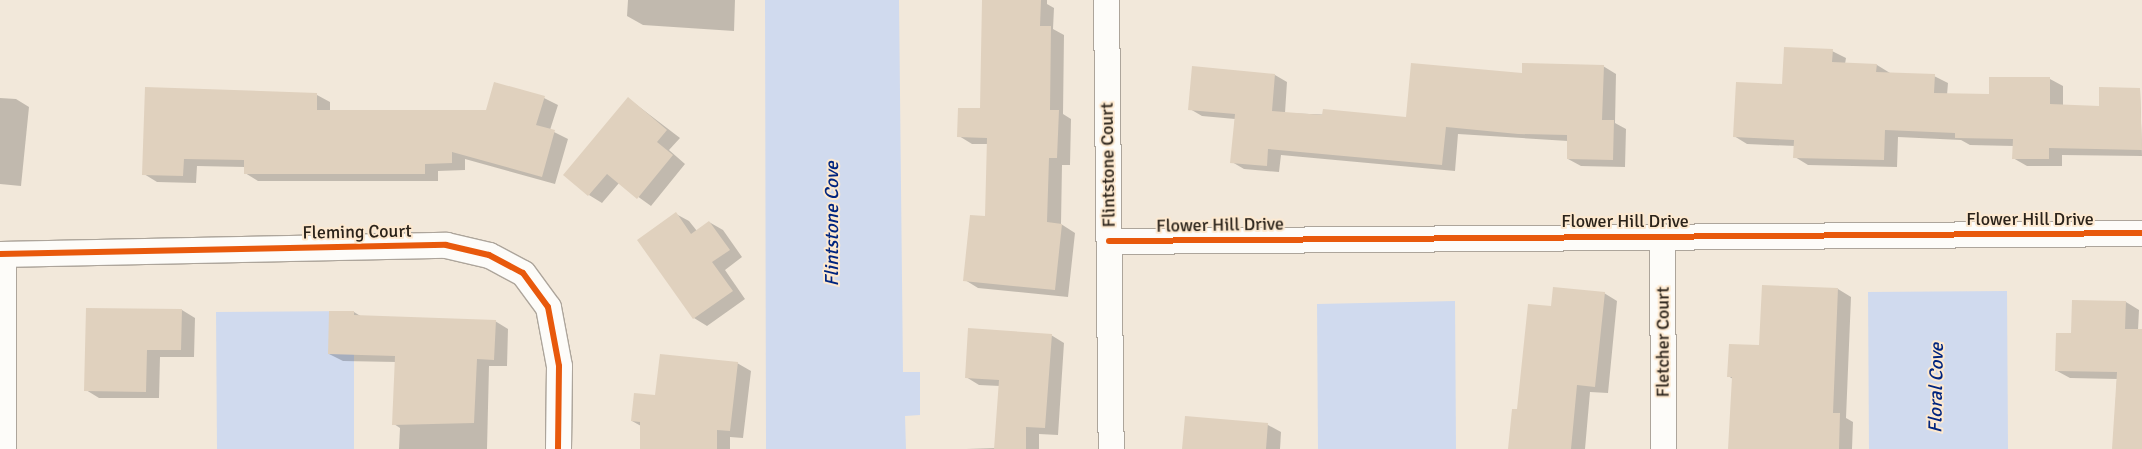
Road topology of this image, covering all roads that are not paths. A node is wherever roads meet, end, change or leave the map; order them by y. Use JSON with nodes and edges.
{"nodes":[{"id":1,"x":1106,"y":0,"type":"edge"},
{"id":2,"x":2142,"y":233,"type":"edge"},
{"id":3,"x":1662,"y":236,"type":"junction"},
{"id":4,"x":1109,"y":241,"type":"junction"},
{"id":5,"x":2,"y":254,"type":"edge"},
{"id":6,"x":3,"y":449,"type":"edge"},
{"id":7,"x":558,"y":449,"type":"edge"},
{"id":8,"x":1111,"y":449,"type":"edge"},
{"id":9,"x":1664,"y":449,"type":"edge"}],
"edges":[{"from":1,"to":4,"type":"street","name":"Flintstone Court"},
{"from":2,"to":3,"type":"street","name":"Flower Hill Drive"},
{"from":3,"to":4,"type":"street","name":"Flower Hill Drive"},
{"from":3,"to":9,"type":"street","name":"Fletcher Court"},
{"from":4,"to":8,"type":"street","name":"Flintstone Court"},
{"from":5,"to":6,"type":"street"},
{"from":5,"to":7,"type":"street","name":"Fleming Court"}]}
